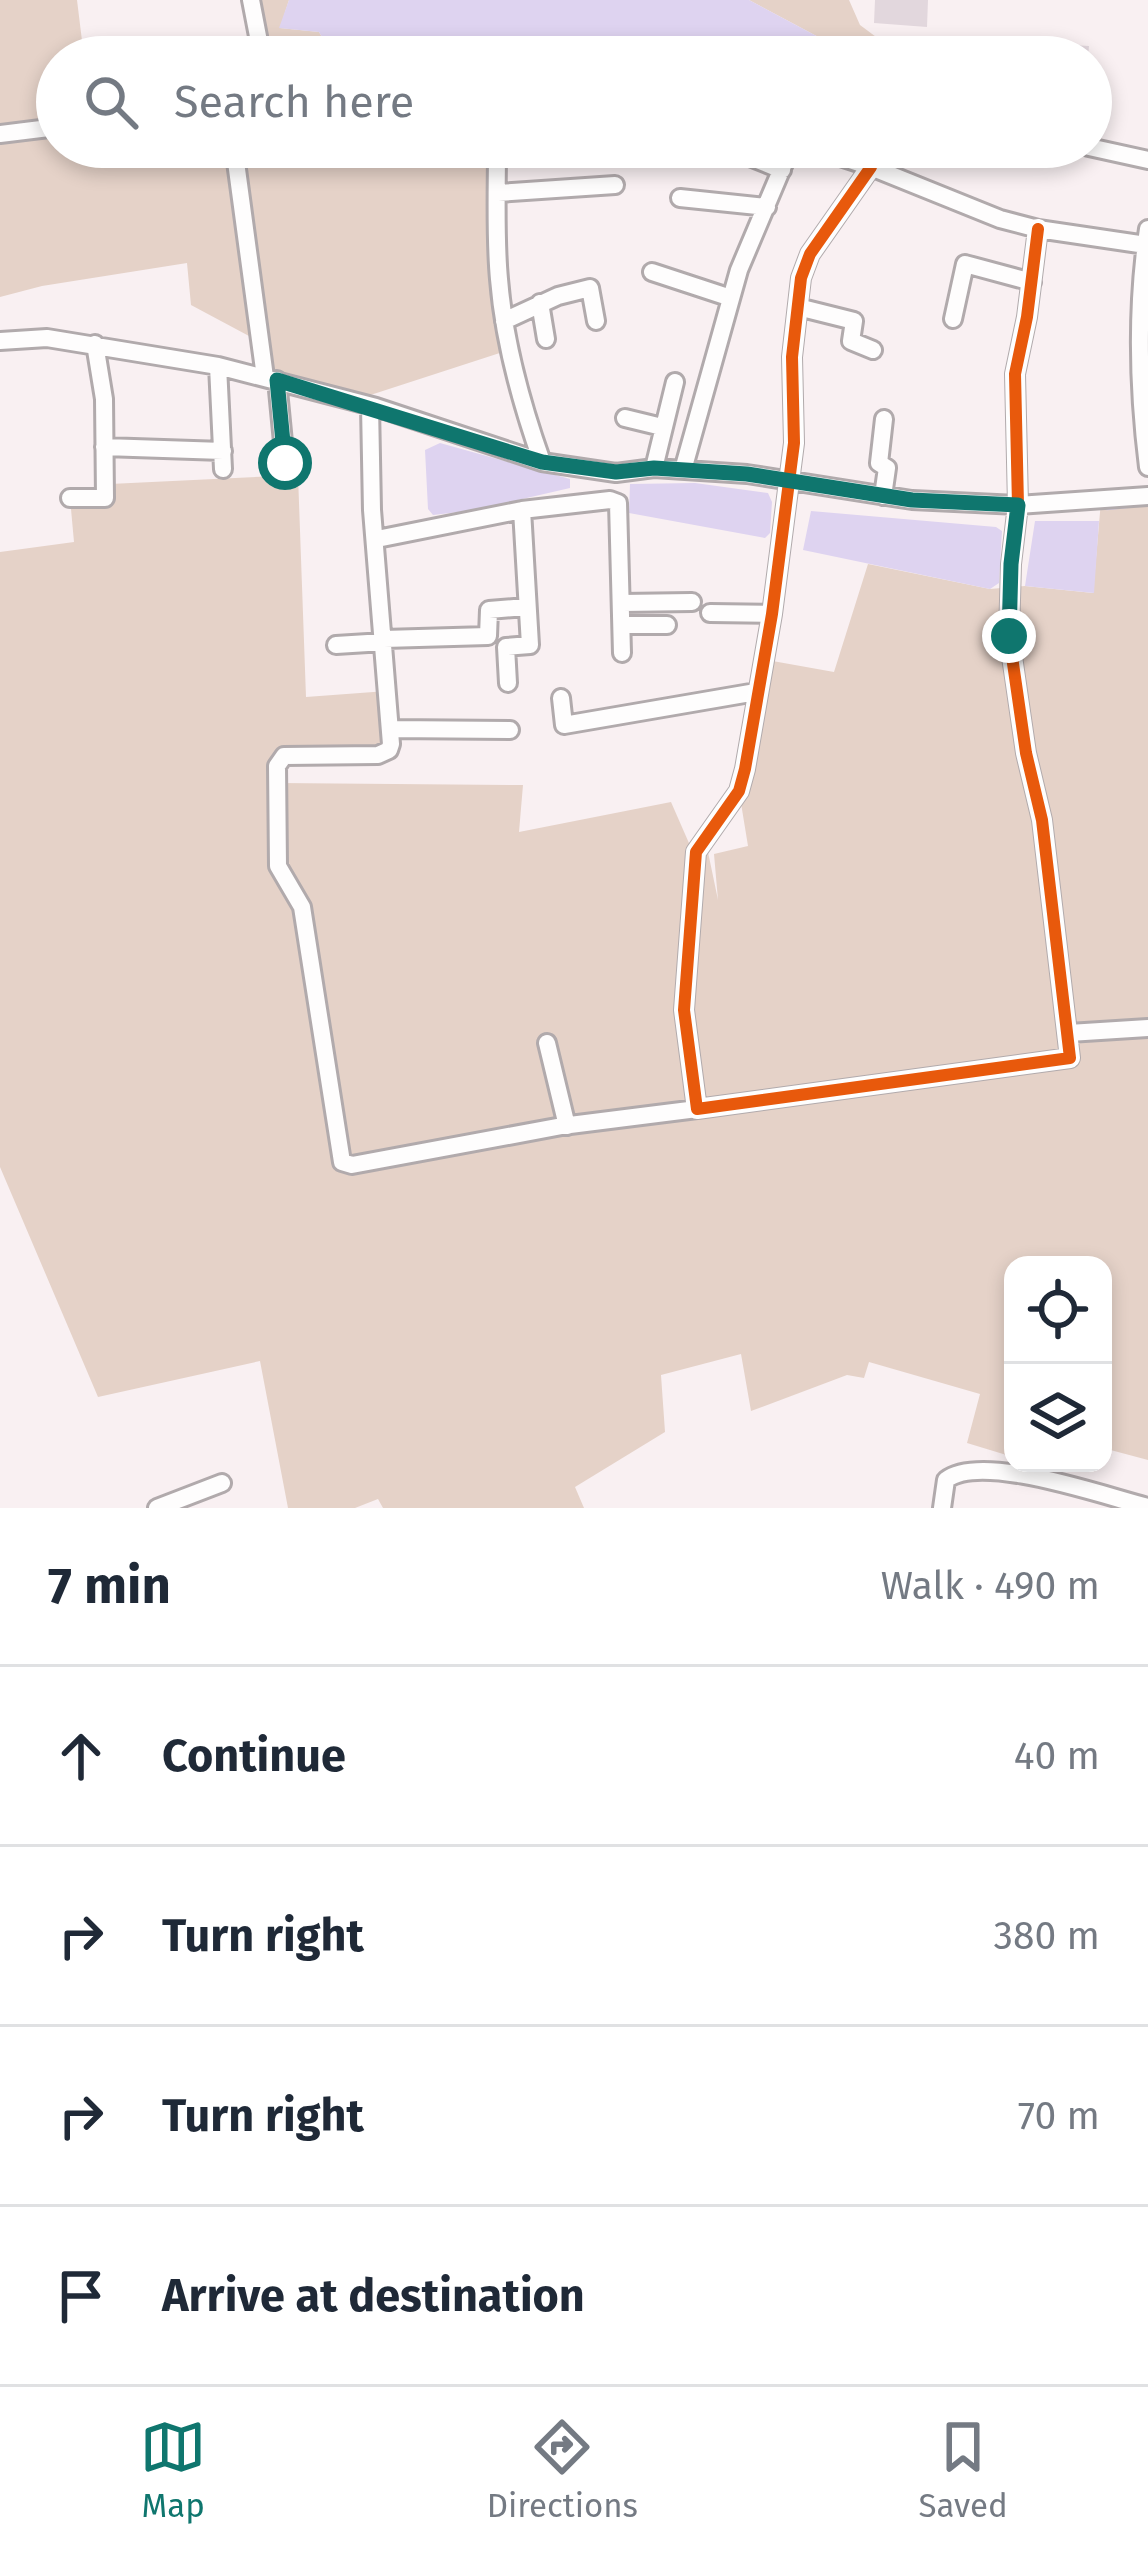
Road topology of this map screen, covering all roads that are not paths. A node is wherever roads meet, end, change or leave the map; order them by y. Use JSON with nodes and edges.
{"nodes":[{"id":1,"x":251,"y":0,"type":"edge"},
{"id":2,"x":258,"y":36,"type":"edge"},
{"id":3,"x":36,"y":130,"type":"edge"},
{"id":4,"x":0,"y":134,"type":"edge"},
{"id":5,"x":1112,"y":152,"type":"edge"},
{"id":6,"x":1148,"y":160,"type":"edge"},
{"id":7,"x":237,"y":168,"type":"edge"},
{"id":8,"x":497,"y":168,"type":"edge"},
{"id":9,"x":777,"y":168,"type":"edge"},
{"id":10,"x":871,"y":168,"type":"edge"},
{"id":11,"x":874,"y":168,"type":"edge"},
{"id":12,"x":782,"y":170,"type":"joint"},
{"id":13,"x":615,"y":185,"type":"dead end"},
{"id":14,"x":497,"y":193,"type":"junction"},
{"id":15,"x":680,"y":197,"type":"dead end"},
{"id":16,"x":766,"y":207,"type":"junction"},
{"id":17,"x":1038,"y":229,"type":"junction"},
{"id":18,"x":1147,"y":237,"type":"edge"},
{"id":19,"x":652,"y":272,"type":"dead end"},
{"id":20,"x":1032,"y":282,"type":"junction"},
{"id":21,"x":731,"y":298,"type":"junction"},
{"id":22,"x":540,"y":303,"type":"junction"},
{"id":23,"x":798,"y":307,"type":"junction"},
{"id":24,"x":953,"y":319,"type":"dead end"},
{"id":25,"x":504,"y":321,"type":"junction"},
{"id":26,"x":596,"y":321,"type":"dead end"},
{"id":27,"x":546,"y":339,"type":"dead end"},
{"id":28,"x":0,"y":341,"type":"edge"},
{"id":29,"x":95,"y":344,"type":"junction"},
{"id":30,"x":873,"y":350,"type":"dead end"},
{"id":31,"x":1143,"y":352,"type":"edge"},
{"id":32,"x":218,"y":366,"type":"junction"},
{"id":33,"x":271,"y":378,"type":"junction"},
{"id":34,"x":676,"y":382,"type":"dead end"},
{"id":35,"x":370,"y":406,"type":"junction"},
{"id":36,"x":625,"y":418,"type":"dead end"},
{"id":37,"x":884,"y":419,"type":"dead end"},
{"id":38,"x":662,"y":428,"type":"junction"},
{"id":39,"x":104,"y":447,"type":"junction"},
{"id":40,"x":542,"y":462,"type":"junction"},
{"id":41,"x":285,"y":463,"type":"dead end"},
{"id":42,"x":1148,"y":467,"type":"edge"},
{"id":43,"x":654,"y":468,"type":"junction"},
{"id":44,"x":683,"y":470,"type":"junction"},
{"id":45,"x":616,"y":472,"type":"junction"},
{"id":46,"x":787,"y":481,"type":"junction"},
{"id":47,"x":884,"y":496,"type":"junction"},
{"id":48,"x":1148,"y":496,"type":"edge"},
{"id":49,"x":70,"y":498,"type":"dead end"},
{"id":50,"x":618,"y":503,"type":"junction"},
{"id":51,"x":1018,"y":505,"type":"junction"},
{"id":52,"x":521,"y":510,"type":"junction"},
{"id":53,"x":377,"y":539,"type":"junction"},
{"id":54,"x":692,"y":602,"type":"dead end"},
{"id":55,"x":622,"y":603,"type":"junction"},
{"id":56,"x":526,"y":608,"type":"junction"},
{"id":57,"x":710,"y":613,"type":"dead end"},
{"id":58,"x":772,"y":614,"type":"junction"},
{"id":59,"x":622,"y":625,"type":"junction"},
{"id":60,"x":667,"y":625,"type":"dead end"},
{"id":61,"x":384,"y":641,"type":"junction"},
{"id":62,"x":337,"y":645,"type":"dead end"},
{"id":63,"x":622,"y":653,"type":"dead end"},
{"id":64,"x":508,"y":682,"type":"dead end"},
{"id":65,"x":756,"y":692,"type":"junction"},
{"id":66,"x":561,"y":698,"type":"dead end"},
{"id":67,"x":390,"y":729,"type":"junction"},
{"id":68,"x":510,"y":730,"type":"dead end"},
{"id":69,"x":1148,"y":1028,"type":"edge"},
{"id":70,"x":1069,"y":1033,"type":"junction"},
{"id":71,"x":547,"y":1043,"type":"dead end"},
{"id":72,"x":697,"y":1109,"type":"junction"},
{"id":73,"x":567,"y":1126,"type":"junction"},
{"id":74,"x":223,"y":1483,"type":"dead end"},
{"id":75,"x":1148,"y":1507,"type":"edge"},
{"id":76,"x":157,"y":1508,"type":"edge"},
{"id":77,"x":942,"y":1508,"type":"edge"}],
"edges":[{"from":1,"to":2,"type":"street"},
{"from":3,"to":4,"type":"street"},
{"from":5,"to":6,"type":"street"},
{"from":7,"to":33,"type":"street"},
{"from":8,"to":14,"type":"street"},
{"from":9,"to":12,"type":"street"},
{"from":10,"to":23,"type":"street"},
{"from":11,"to":17,"type":"street"},
{"from":12,"to":16,"type":"street"},
{"from":13,"to":14,"type":"street"},
{"from":14,"to":25,"type":"street"},
{"from":15,"to":16,"type":"street"},
{"from":16,"to":21,"type":"street"},
{"from":17,"to":18,"type":"street"},
{"from":17,"to":20,"type":"street"},
{"from":18,"to":31,"type":"street"},
{"from":19,"to":21,"type":"street"},
{"from":20,"to":24,"type":"street"},
{"from":20,"to":51,"type":"street"},
{"from":21,"to":44,"type":"street"},
{"from":22,"to":25,"type":"street"},
{"from":22,"to":26,"type":"street"},
{"from":22,"to":27,"type":"street"},
{"from":23,"to":30,"type":"street"},
{"from":23,"to":46,"type":"street"},
{"from":25,"to":40,"type":"street"},
{"from":28,"to":29,"type":"street"},
{"from":29,"to":32,"type":"street"},
{"from":29,"to":39,"type":"street"},
{"from":31,"to":42,"type":"street"},
{"from":32,"to":33,"type":"street"},
{"from":32,"to":39,"type":"street"},
{"from":33,"to":35,"type":"street"},
{"from":33,"to":41,"type":"street"},
{"from":34,"to":38,"type":"street"},
{"from":35,"to":40,"type":"street"},
{"from":35,"to":53,"type":"street"},
{"from":36,"to":38,"type":"street"},
{"from":37,"to":47,"type":"street"},
{"from":38,"to":43,"type":"street"},
{"from":39,"to":49,"type":"street"},
{"from":40,"to":45,"type":"street"},
{"from":43,"to":44,"type":"street"},
{"from":43,"to":45,"type":"street"},
{"from":44,"to":46,"type":"street"},
{"from":45,"to":50,"type":"street"},
{"from":46,"to":47,"type":"street"},
{"from":46,"to":58,"type":"street"},
{"from":47,"to":51,"type":"street"},
{"from":48,"to":51,"type":"street"},
{"from":50,"to":52,"type":"street"},
{"from":50,"to":55,"type":"street"},
{"from":51,"to":70,"type":"street"},
{"from":52,"to":53,"type":"street"},
{"from":52,"to":56,"type":"street"},
{"from":53,"to":61,"type":"street"},
{"from":54,"to":55,"type":"street"},
{"from":55,"to":59,"type":"street"},
{"from":56,"to":61,"type":"street"},
{"from":56,"to":64,"type":"street"},
{"from":57,"to":58,"type":"street"},
{"from":58,"to":65,"type":"street"},
{"from":59,"to":60,"type":"street"},
{"from":59,"to":63,"type":"street"},
{"from":61,"to":62,"type":"street"},
{"from":61,"to":67,"type":"street"},
{"from":65,"to":66,"type":"street"},
{"from":65,"to":72,"type":"street"},
{"from":67,"to":68,"type":"street"},
{"from":67,"to":73,"type":"street"},
{"from":69,"to":70,"type":"street"},
{"from":70,"to":72,"type":"street"},
{"from":71,"to":73,"type":"street"},
{"from":72,"to":73,"type":"street"},
{"from":74,"to":76,"type":"street"},
{"from":75,"to":77,"type":"street"}]}
